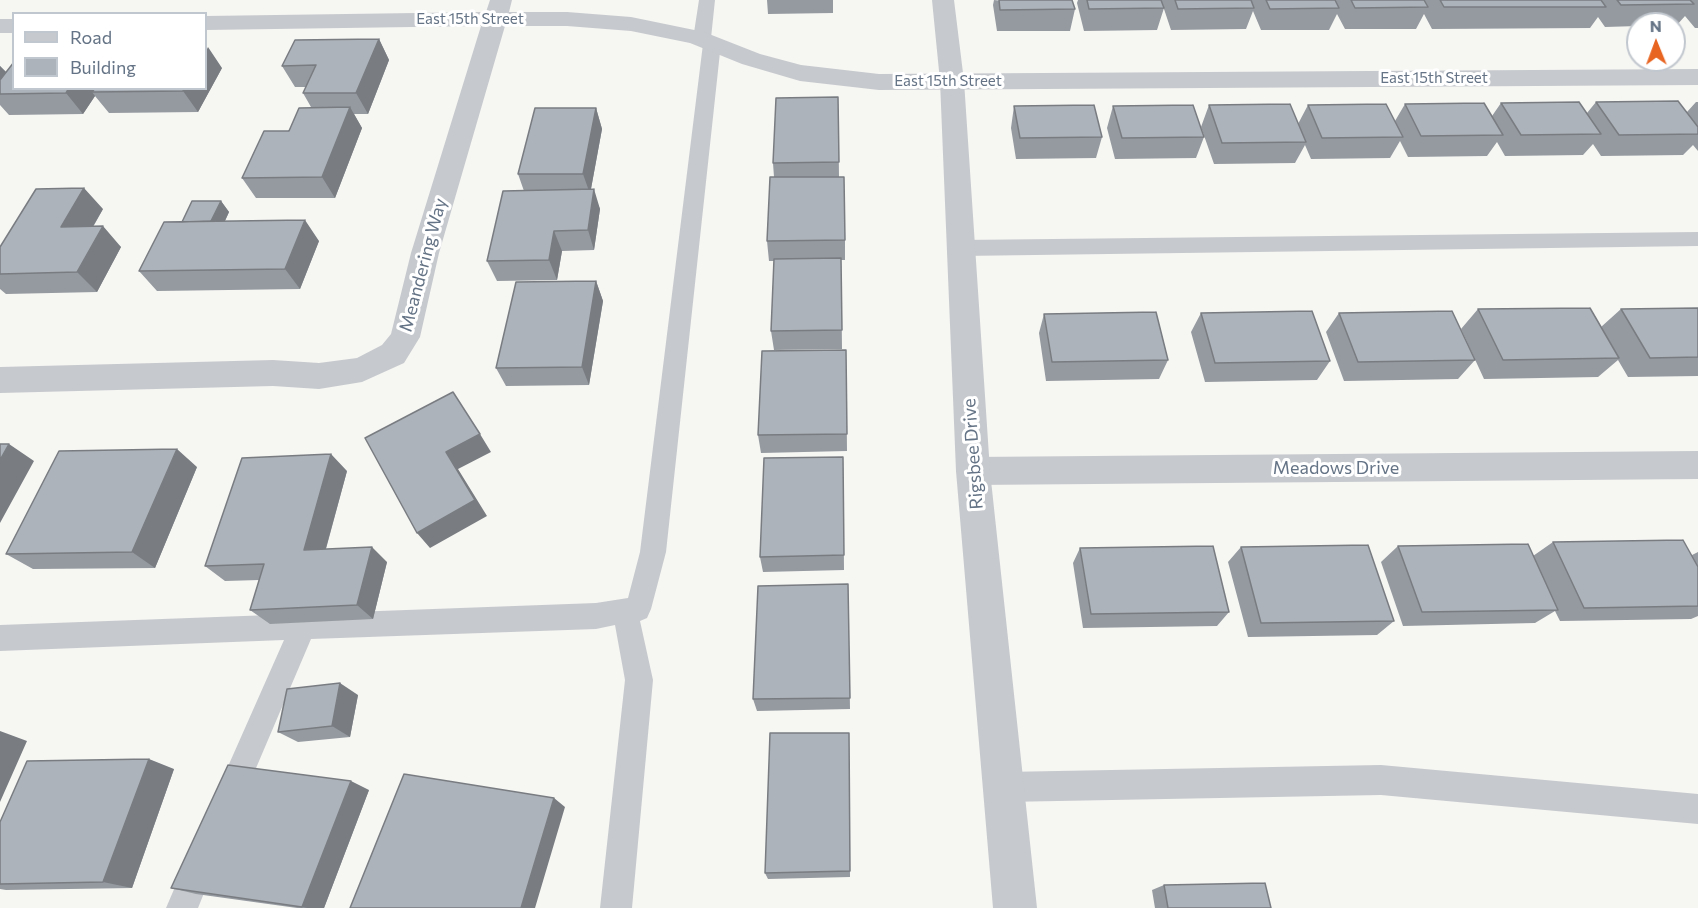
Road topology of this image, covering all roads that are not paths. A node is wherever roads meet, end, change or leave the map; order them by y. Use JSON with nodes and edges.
{"nodes":[{"id":1,"x":707,"y":0,"type":"edge"},
{"id":2,"x":943,"y":0,"type":"edge"},
{"id":3,"x":498,"y":9,"type":"edge"},
{"id":4,"x":207,"y":23,"type":"edge"},
{"id":5,"x":707,"y":41,"type":"junction"},
{"id":6,"x":1698,"y":77,"type":"edge"},
{"id":7,"x":952,"y":81,"type":"junction"},
{"id":8,"x":1698,"y":239,"type":"edge"},
{"id":9,"x":961,"y":248,"type":"junction"},
{"id":10,"x":0,"y":380,"type":"edge"},
{"id":11,"x":1698,"y":465,"type":"edge"},
{"id":12,"x":973,"y":471,"type":"junction"},
{"id":13,"x":625,"y":611,"type":"junction"},
{"id":14,"x":303,"y":627,"type":"junction"},
{"id":15,"x":0,"y":638,"type":"edge"},
{"id":16,"x":1004,"y":787,"type":"junction"},
{"id":17,"x":1698,"y":809,"type":"edge"},
{"id":18,"x":182,"y":908,"type":"edge"},
{"id":19,"x":616,"y":908,"type":"edge"},
{"id":20,"x":1015,"y":908,"type":"edge"}],
"edges":[{"from":1,"to":5,"type":"lane"},
{"from":2,"to":7,"type":"street","name":"Rigsbee Drive"},
{"from":3,"to":4,"type":"street","name":"East 15th Street"},
{"from":3,"to":5,"type":"street","name":"East 15th Street"},
{"from":3,"to":10,"type":"street","name":"Meandering Way"},
{"from":5,"to":7,"type":"street","name":"East 15th Street"},
{"from":5,"to":13,"type":"lane"},
{"from":6,"to":7,"type":"street","name":"East 15th Street"},
{"from":7,"to":9,"type":"street","name":"Rigsbee Drive"},
{"from":8,"to":9,"type":"lane"},
{"from":9,"to":12,"type":"street","name":"Rigsbee Drive"},
{"from":11,"to":12,"type":"street","name":"Meadows Drive"},
{"from":12,"to":16,"type":"street","name":"Rigsbee Drive"},
{"from":13,"to":14,"type":"lane"},
{"from":13,"to":19,"type":"lane"},
{"from":14,"to":15,"type":"lane"},
{"from":14,"to":18,"type":"lane"},
{"from":16,"to":17,"type":"lane"},
{"from":16,"to":20,"type":"street","name":"Rigsbee Drive"}]}
